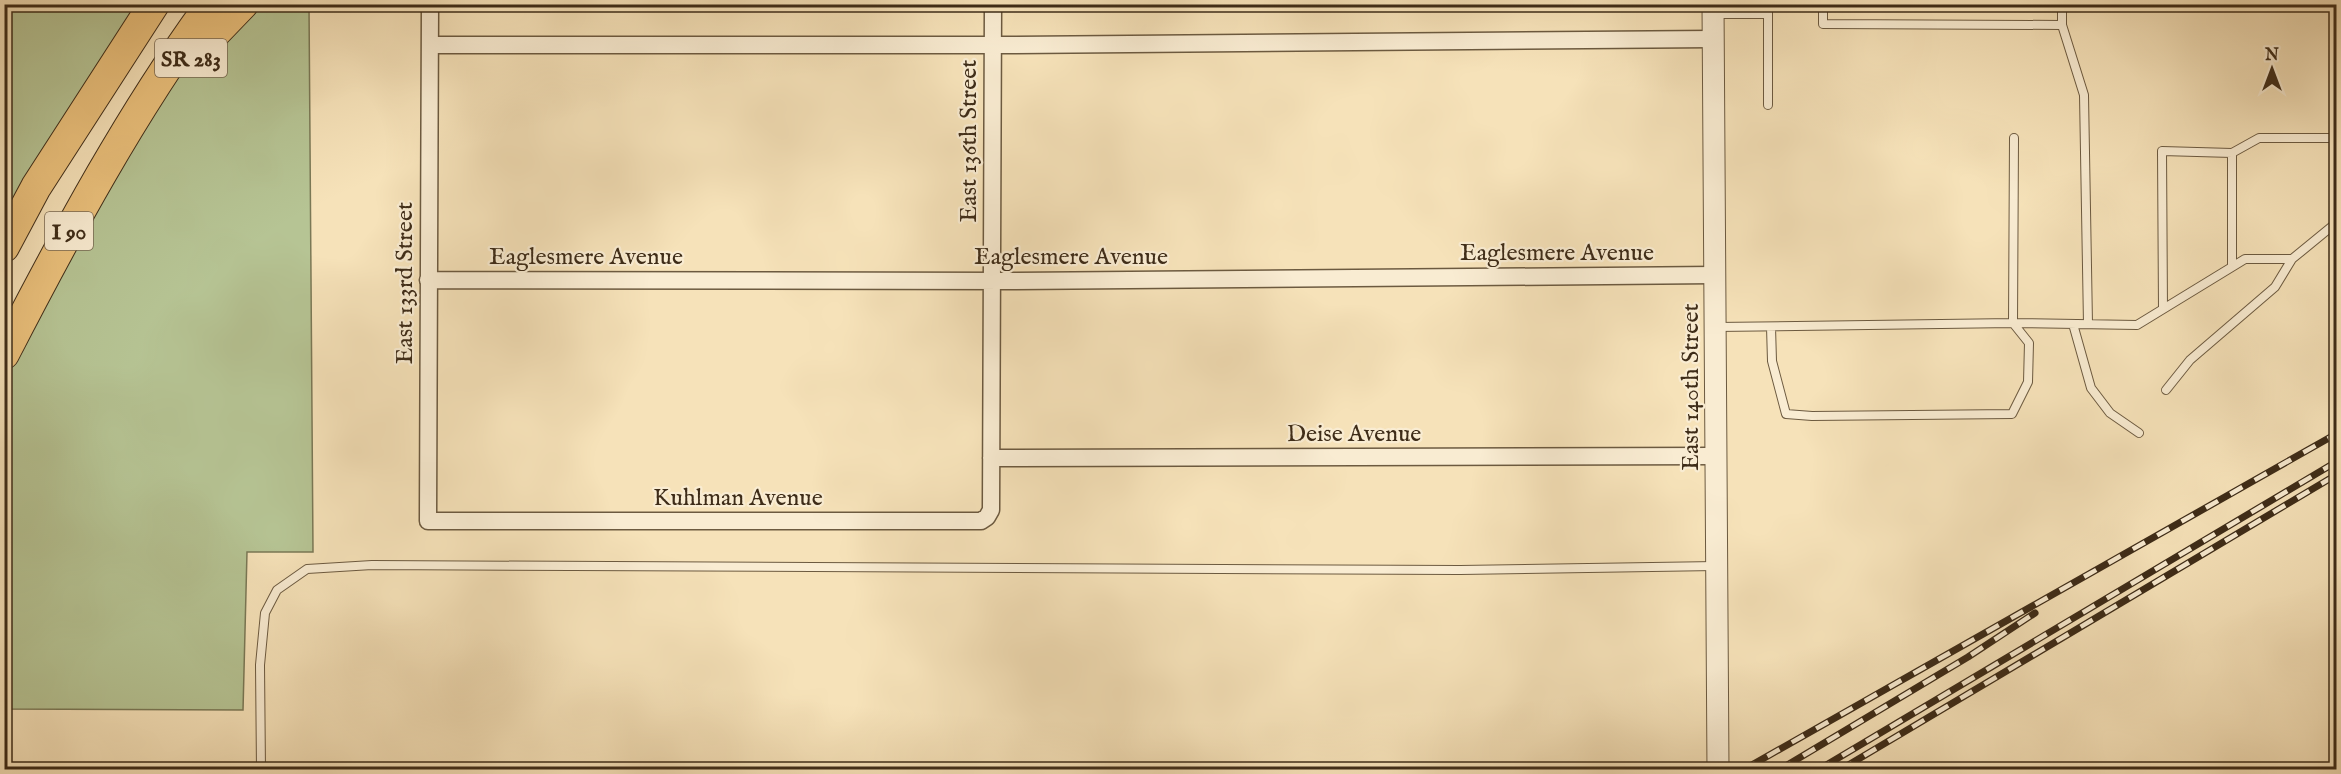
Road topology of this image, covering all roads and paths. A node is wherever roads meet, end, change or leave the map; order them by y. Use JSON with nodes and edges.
{"nodes":[{"id":1,"x":154,"y":4,"type":"edge"},
{"id":2,"x":211,"y":4,"type":"edge"},
{"id":3,"x":243,"y":4,"type":"edge"},
{"id":4,"x":430,"y":4,"type":"edge"},
{"id":5,"x":993,"y":4,"type":"edge"},
{"id":6,"x":1823,"y":4,"type":"edge"},
{"id":7,"x":2062,"y":4,"type":"edge"},
{"id":8,"x":1713,"y":9,"type":"edge"},
{"id":9,"x":1768,"y":9,"type":"edge"},
{"id":10,"x":2062,"y":25,"type":"junction"},
{"id":11,"x":1713,"y":39,"type":"junction"},
{"id":12,"x":431,"y":45,"type":"junction"},
{"id":13,"x":993,"y":45,"type":"junction"},
{"id":14,"x":1768,"y":105,"type":"dead end"},
{"id":15,"x":139,"y":112,"type":"junction"},
{"id":16,"x":2014,"y":138,"type":"dead end"},
{"id":17,"x":2337,"y":138,"type":"edge"},
{"id":18,"x":2232,"y":153,"type":"junction"},
{"id":19,"x":2337,"y":223,"type":"edge"},
{"id":20,"x":4,"y":247,"type":"edge"},
{"id":21,"x":2292,"y":260,"type":"junction"},
{"id":22,"x":2232,"y":266,"type":"junction"},
{"id":23,"x":1715,"y":275,"type":"junction"},
{"id":24,"x":428,"y":280,"type":"junction"},
{"id":25,"x":992,"y":281,"type":"junction"},
{"id":26,"x":2163,"y":309,"type":"junction"},
{"id":27,"x":2013,"y":323,"type":"junction"},
{"id":28,"x":2073,"y":324,"type":"junction"},
{"id":29,"x":2088,"y":324,"type":"junction"},
{"id":30,"x":1716,"y":327,"type":"junction"},
{"id":31,"x":1771,"y":327,"type":"junction"},
{"id":32,"x":4,"y":354,"type":"edge"},
{"id":33,"x":2166,"y":390,"type":"dead end"},
{"id":34,"x":2139,"y":433,"type":"dead end"},
{"id":35,"x":1717,"y":456,"type":"junction"},
{"id":36,"x":991,"y":459,"type":"junction"},
{"id":37,"x":428,"y":521,"type":"joint"},
{"id":38,"x":1717,"y":566,"type":"junction"},
{"id":39,"x":261,"y":770,"type":"edge"},
{"id":40,"x":1718,"y":770,"type":"edge"}],
"edges":[{"from":1,"to":20,"type":"highway","number":"I 90"},
{"from":2,"to":15,"type":"highway","number":"I 90"},
{"from":3,"to":15,"type":"highway","number":"SR 283"},
{"from":4,"to":12,"type":"street","name":"East 133rd Street"},
{"from":5,"to":13,"type":"street","name":"East 136th Street"},
{"from":6,"to":10,"type":"lane"},
{"from":7,"to":10,"type":"lane"},
{"from":8,"to":9,"type":"lane"},
{"from":8,"to":11,"type":"street","name":"East 140th Street"},
{"from":9,"to":14,"type":"lane"},
{"from":10,"to":29,"type":"lane"},
{"from":11,"to":13,"type":"street"},
{"from":11,"to":23,"type":"street","name":"East 140th Street"},
{"from":12,"to":13,"type":"street"},
{"from":12,"to":24,"type":"street","name":"East 133rd Street"},
{"from":13,"to":25,"type":"street","name":"East 136th Street"},
{"from":15,"to":32,"type":"highway","number":"I 90"},
{"from":16,"to":27,"type":"lane"},
{"from":17,"to":18,"type":"lane"},
{"from":18,"to":22,"type":"lane"},
{"from":18,"to":26,"type":"lane"},
{"from":19,"to":21,"type":"lane"},
{"from":21,"to":22,"type":"lane"},
{"from":21,"to":33,"type":"lane"},
{"from":22,"to":26,"type":"lane"},
{"from":23,"to":25,"type":"street","name":"Eaglesmere Avenue"},
{"from":23,"to":30,"type":"street","name":"East 140th Street"},
{"from":24,"to":25,"type":"street","name":"Eaglesmere Avenue"},
{"from":24,"to":37,"type":"street","name":"East 133rd Street"},
{"from":25,"to":36,"type":"street","name":"East 136th Street"},
{"from":26,"to":29,"type":"lane"},
{"from":27,"to":28,"type":"lane"},
{"from":27,"to":31,"type":"lane"},
{"from":27,"to":31,"type":"lane"},
{"from":28,"to":29,"type":"lane"},
{"from":28,"to":34,"type":"lane"},
{"from":30,"to":31,"type":"lane"},
{"from":30,"to":35,"type":"street","name":"East 140th Street"},
{"from":35,"to":36,"type":"street","name":"Deise Avenue"},
{"from":35,"to":38,"type":"street","name":"East 140th Street"},
{"from":36,"to":37,"type":"street","name":"Kuhlman Avenue"},
{"from":38,"to":39,"type":"lane"},
{"from":38,"to":40,"type":"street","name":"East 140th Street"}]}
